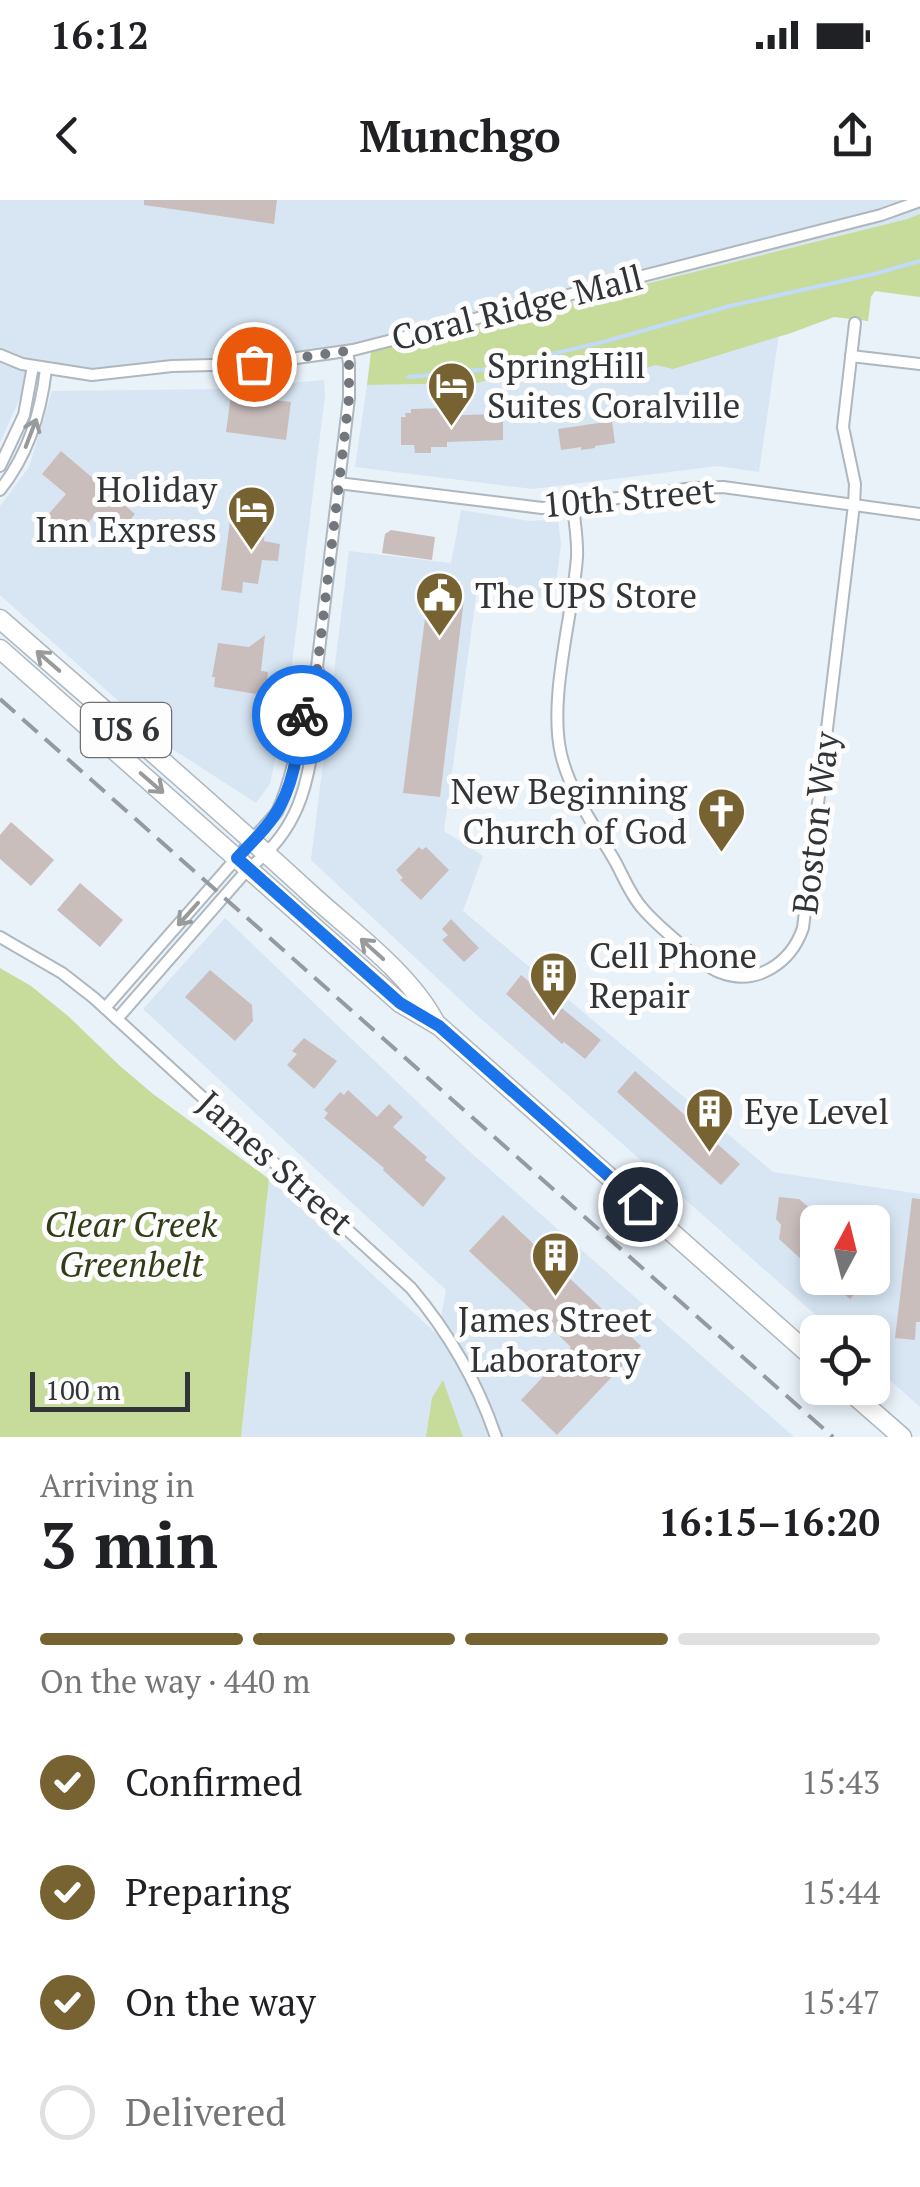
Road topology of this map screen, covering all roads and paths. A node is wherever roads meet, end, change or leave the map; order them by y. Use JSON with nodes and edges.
{"nodes":[{"id":1,"x":920,"y":201,"type":"edge"},
{"id":2,"x":855,"y":323,"type":"dead end"},
{"id":3,"x":347,"y":351,"type":"junction"},
{"id":4,"x":0,"y":355,"type":"edge"},
{"id":5,"x":851,"y":356,"type":"junction"},
{"id":6,"x":920,"y":364,"type":"edge"},
{"id":7,"x":33,"y":366,"type":"junction"},
{"id":8,"x":46,"y":369,"type":"junction"},
{"id":9,"x":0,"y":466,"type":"edge"},
{"id":10,"x":338,"y":483,"type":"junction"},
{"id":11,"x":0,"y":490,"type":"edge"},
{"id":12,"x":573,"y":503,"type":"junction"},
{"id":13,"x":854,"y":505,"type":"junction"},
{"id":14,"x":920,"y":514,"type":"edge"},
{"id":15,"x":0,"y":618,"type":"edge"},
{"id":16,"x":0,"y":649,"type":"edge"},
{"id":17,"x":317,"y":670,"type":"junction"},
{"id":18,"x":252,"y":841,"type":"junction"},
{"id":19,"x":267,"y":854,"type":"junction"},
{"id":20,"x":242,"y":864,"type":"junction"},
{"id":21,"x":0,"y":937,"type":"edge"},
{"id":22,"x":104,"y":1008,"type":"junction"},
{"id":23,"x":117,"y":1019,"type":"junction"},
{"id":24,"x":435,"y":1022,"type":"junction"},
{"id":25,"x":800,"y":1346,"type":"edge"},
{"id":26,"x":865,"y":1405,"type":"edge"},
{"id":27,"x":496,"y":1437,"type":"edge"},
{"id":28,"x":902,"y":1437,"type":"edge"}],
"edges":[{"from":1,"to":3,"type":"street","name":"Coral Ridge Mall"},
{"from":2,"to":5,"type":"street","name":"Boston Way"},
{"from":3,"to":8,"type":"street","name":"Coral Ridge Mall"},
{"from":3,"to":10,"type":"street"},
{"from":4,"to":7,"type":"street","name":"Coral Ridge Mall"},
{"from":5,"to":6,"type":"street"},
{"from":5,"to":13,"type":"street","name":"Boston Way"},
{"from":7,"to":8,"type":"street","name":"Coral Ridge Mall"},
{"from":7,"to":9,"type":"street"},
{"from":11,"to":8,"type":"street","one_way":true},
{"from":10,"to":12,"type":"street","name":"10th Street"},
{"from":10,"to":17,"type":"street"},
{"from":12,"to":13,"type":"street","name":"10th Street"},
{"from":12,"to":13,"type":"street","name":"Boston Way"},
{"from":13,"to":14,"type":"street","name":"10th Street"},
{"from":18,"to":15,"type":"main road","number":"US 6","one_way":true},
{"from":16,"to":20,"type":"main road","number":"US 6","one_way":true},
{"from":17,"to":18,"type":"street"},
{"from":17,"to":19,"type":"street"},
{"from":18,"to":19,"type":"main road","number":"US 6"},
{"from":18,"to":20,"type":"street"},
{"from":19,"to":20,"type":"street"},
{"from":24,"to":19,"type":"main road","number":"US 6","one_way":true},
{"from":20,"to":22,"type":"street","one_way":true},
{"from":20,"to":23,"type":"street"},
{"from":20,"to":24,"type":"main road","number":"US 6"},
{"from":21,"to":22,"type":"street","name":"James Street"},
{"from":22,"to":23,"type":"street","name":"James Street"},
{"from":23,"to":27,"type":"street","name":"James Street"},
{"from":24,"to":25,"type":"main road","number":"US 6"},
{"from":26,"to":28,"type":"main road"}]}
